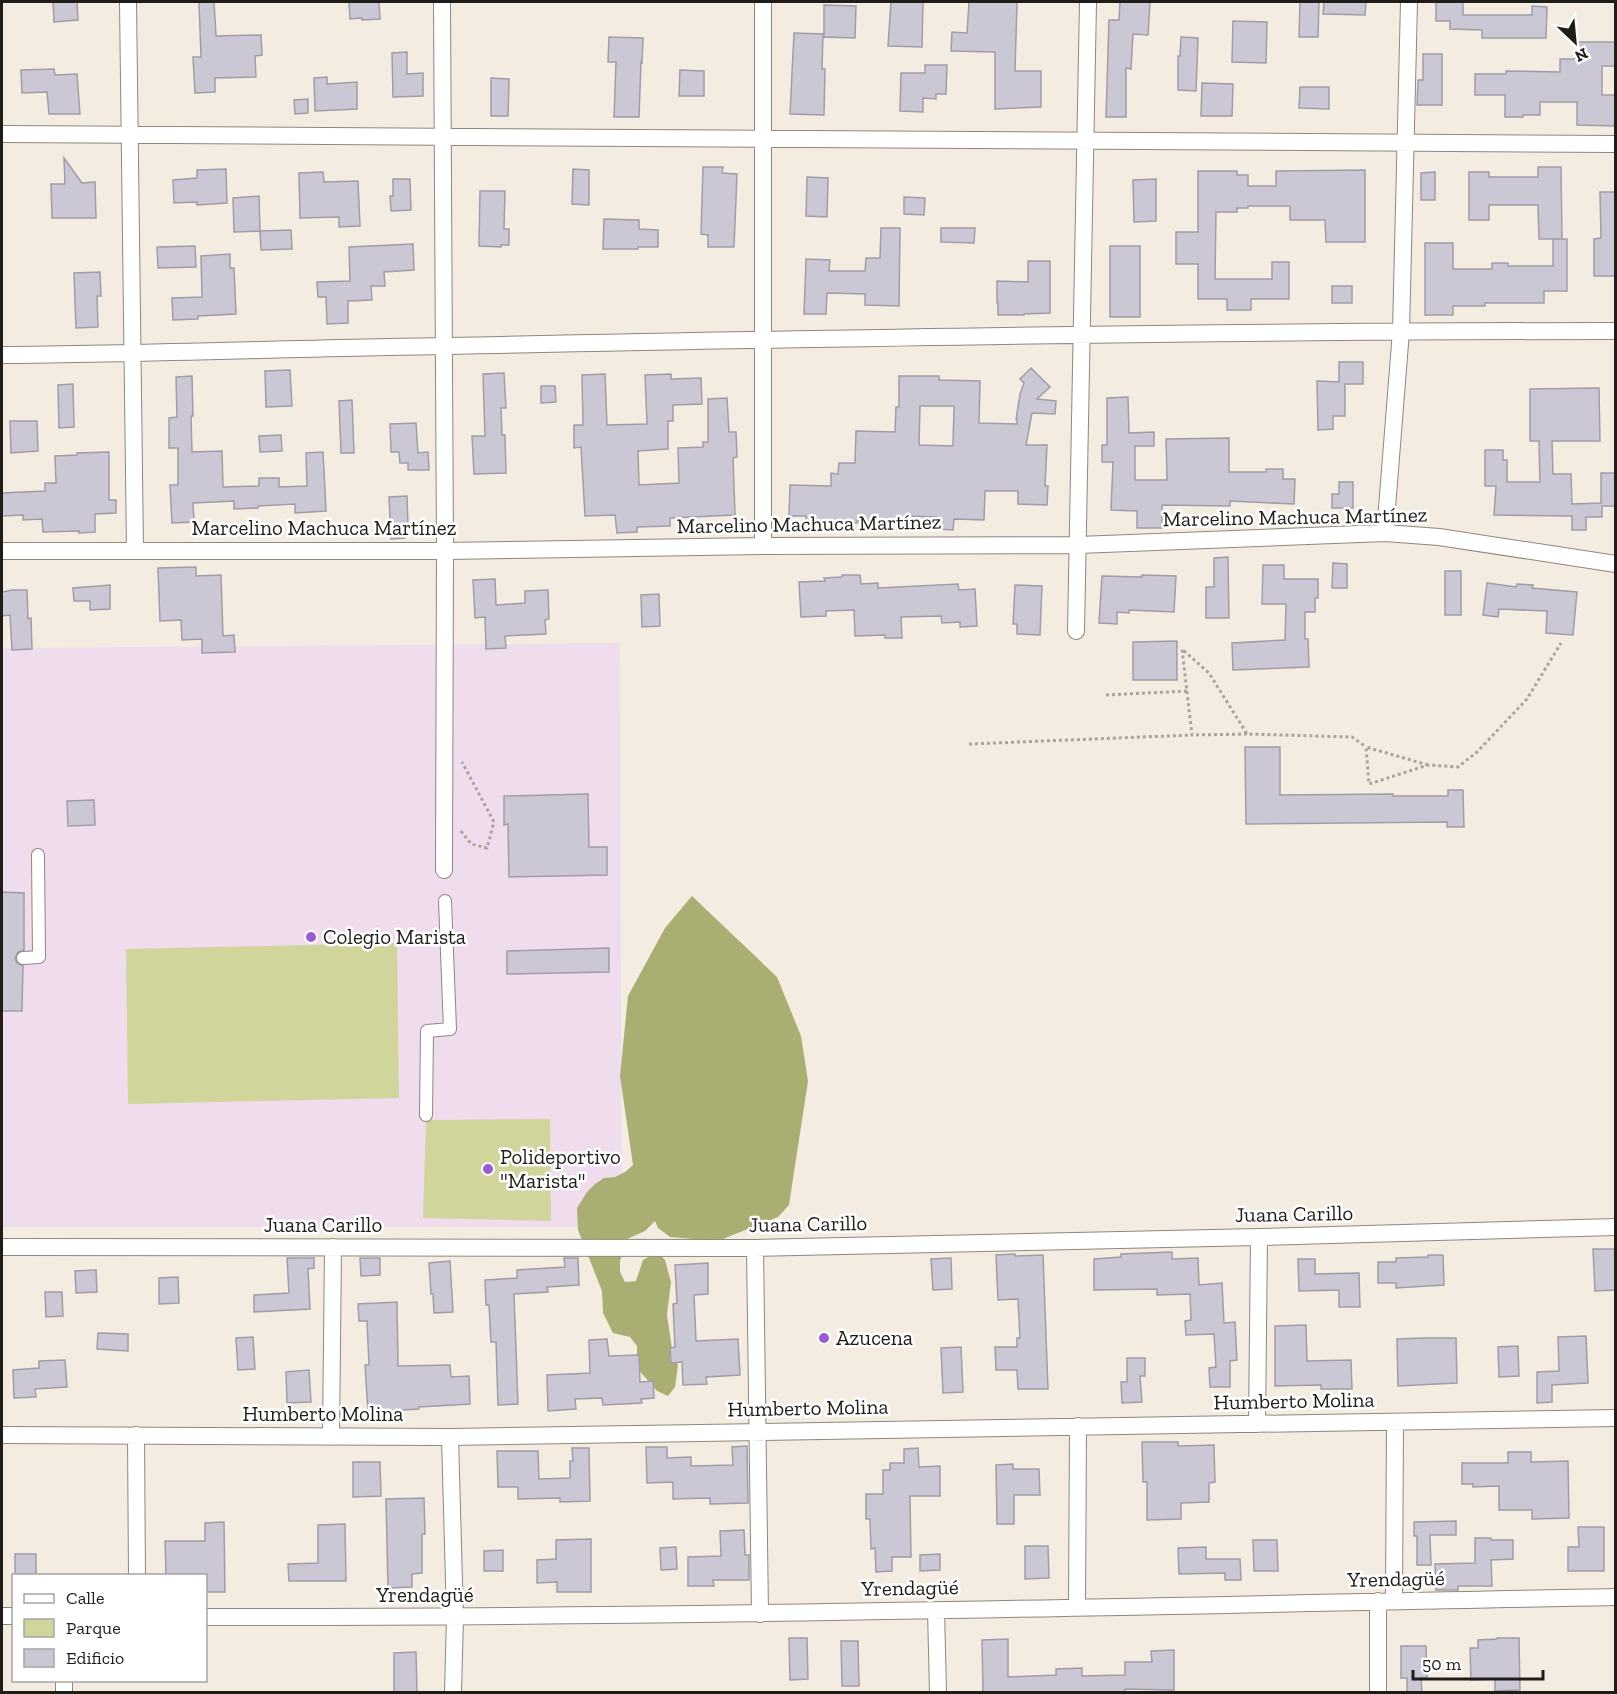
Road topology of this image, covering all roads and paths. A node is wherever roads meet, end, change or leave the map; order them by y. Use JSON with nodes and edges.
{"nodes":[{"id":1,"x":128,"y":2,"type":"edge"},
{"id":2,"x":442,"y":2,"type":"edge"},
{"id":3,"x":763,"y":2,"type":"edge"},
{"id":4,"x":1088,"y":2,"type":"edge"},
{"id":5,"x":1409,"y":2,"type":"edge"},
{"id":6,"x":2,"y":134,"type":"edge"},
{"id":7,"x":130,"y":135,"type":"junction"},
{"id":8,"x":443,"y":137,"type":"junction"},
{"id":9,"x":763,"y":139,"type":"junction"},
{"id":10,"x":1085,"y":141,"type":"junction"},
{"id":11,"x":1406,"y":143,"type":"junction"},
{"id":12,"x":1616,"y":144,"type":"edge"},
{"id":13,"x":1401,"y":331,"type":"junction"},
{"id":14,"x":1616,"y":331,"type":"edge"},
{"id":15,"x":1082,"y":336,"type":"junction"},
{"id":16,"x":763,"y":341,"type":"junction"},
{"id":17,"x":443,"y":346,"type":"junction"},
{"id":18,"x":132,"y":354,"type":"junction"},
{"id":19,"x":2,"y":355,"type":"edge"},
{"id":20,"x":1385,"y":534,"type":"junction"},
{"id":21,"x":1078,"y":545,"type":"junction"},
{"id":22,"x":763,"y":546,"type":"junction"},
{"id":23,"x":2,"y":550,"type":"edge"},
{"id":24,"x":135,"y":550,"type":"junction"},
{"id":25,"x":445,"y":551,"type":"junction"},
{"id":26,"x":1616,"y":564,"type":"edge"},
{"id":27,"x":1076,"y":631,"type":"dead end"},
{"id":28,"x":1562,"y":643,"type":"dead end"},
{"id":29,"x":1187,"y":691,"type":"junction"},
{"id":30,"x":1106,"y":695,"type":"dead end"},
{"id":31,"x":1247,"y":734,"type":"junction"},
{"id":32,"x":1192,"y":735,"type":"junction"},
{"id":33,"x":969,"y":744,"type":"dead end"},
{"id":34,"x":1366,"y":747,"type":"junction"},
{"id":35,"x":461,"y":760,"type":"dead end"},
{"id":36,"x":1428,"y":765,"type":"junction"},
{"id":37,"x":456,"y":824,"type":"dead end"},
{"id":38,"x":38,"y":855,"type":"dead end"},
{"id":39,"x":444,"y":870,"type":"dead end"},
{"id":40,"x":445,"y":901,"type":"dead end"},
{"id":41,"x":23,"y":958,"type":"dead end"},
{"id":42,"x":426,"y":1115,"type":"dead end"},
{"id":43,"x":1616,"y":1227,"type":"edge"},
{"id":44,"x":1259,"y":1238,"type":"junction"},
{"id":45,"x":2,"y":1247,"type":"edge"},
{"id":46,"x":333,"y":1247,"type":"junction"},
{"id":47,"x":755,"y":1248,"type":"junction"},
{"id":48,"x":1616,"y":1418,"type":"edge"},
{"id":49,"x":1395,"y":1422,"type":"junction"},
{"id":50,"x":1257,"y":1424,"type":"junction"},
{"id":51,"x":1078,"y":1426,"type":"junction"},
{"id":52,"x":758,"y":1431,"type":"junction"},
{"id":53,"x":2,"y":1435,"type":"edge"},
{"id":54,"x":136,"y":1436,"type":"junction"},
{"id":55,"x":331,"y":1437,"type":"junction"},
{"id":56,"x":450,"y":1437,"type":"junction"},
{"id":57,"x":136,"y":1574,"type":"edge"},
{"id":58,"x":1616,"y":1597,"type":"edge"},
{"id":59,"x":1386,"y":1601,"type":"junction"},
{"id":60,"x":1077,"y":1607,"type":"junction"},
{"id":61,"x":936,"y":1610,"type":"junction"},
{"id":62,"x":760,"y":1614,"type":"junction"},
{"id":63,"x":207,"y":1617,"type":"edge"},
{"id":64,"x":455,"y":1618,"type":"junction"},
{"id":65,"x":453,"y":1692,"type":"edge"},
{"id":66,"x":938,"y":1692,"type":"edge"},
{"id":67,"x":1378,"y":1692,"type":"edge"}],
"edges":[{"from":1,"to":7,"type":"street"},
{"from":2,"to":8,"type":"street"},
{"from":3,"to":9,"type":"street"},
{"from":4,"to":10,"type":"street"},
{"from":5,"to":11,"type":"street"},
{"from":6,"to":7,"type":"street"},
{"from":7,"to":8,"type":"street"},
{"from":7,"to":18,"type":"street"},
{"from":8,"to":9,"type":"street"},
{"from":8,"to":17,"type":"street"},
{"from":9,"to":10,"type":"street"},
{"from":9,"to":16,"type":"street"},
{"from":10,"to":11,"type":"street"},
{"from":10,"to":15,"type":"street"},
{"from":11,"to":12,"type":"street"},
{"from":11,"to":13,"type":"street"},
{"from":13,"to":14,"type":"street"},
{"from":13,"to":15,"type":"street"},
{"from":13,"to":20,"type":"street"},
{"from":15,"to":16,"type":"street"},
{"from":15,"to":21,"type":"street"},
{"from":16,"to":17,"type":"street"},
{"from":16,"to":22,"type":"street"},
{"from":17,"to":18,"type":"street"},
{"from":17,"to":25,"type":"street"},
{"from":18,"to":19,"type":"street"},
{"from":18,"to":24,"type":"street"},
{"from":20,"to":21,"type":"street","name":"Marcelino Machuca Martínez"},
{"from":20,"to":26,"type":"street","name":"Marcelino Machuca Martínez"},
{"from":21,"to":22,"type":"street","name":"Marcelino Machuca Martínez"},
{"from":21,"to":27,"type":"street"},
{"from":22,"to":25,"type":"street","name":"Marcelino Machuca Martínez"},
{"from":23,"to":24,"type":"street","name":"Marcelino Machuca Martínez"},
{"from":24,"to":25,"type":"street","name":"Marcelino Machuca Martínez"},
{"from":25,"to":39,"type":"street"},
{"from":28,"to":36,"type":"path"},
{"from":29,"to":30,"type":"path"},
{"from":29,"to":31,"type":"path"},
{"from":29,"to":32,"type":"path"},
{"from":31,"to":32,"type":"path"},
{"from":31,"to":34,"type":"path"},
{"from":32,"to":33,"type":"path"},
{"from":34,"to":36,"type":"path"},
{"from":34,"to":36,"type":"path"},
{"from":35,"to":37,"type":"path"},
{"from":38,"to":41,"type":"street"},
{"from":40,"to":42,"type":"street"},
{"from":43,"to":44,"type":"street","name":"Juana Carillo"},
{"from":44,"to":47,"type":"street","name":"Juana Carillo"},
{"from":44,"to":50,"type":"street"},
{"from":45,"to":46,"type":"street","name":"Juana Carillo"},
{"from":46,"to":47,"type":"street","name":"Juana Carillo"},
{"from":46,"to":55,"type":"street"},
{"from":47,"to":52,"type":"street"},
{"from":48,"to":49,"type":"street","name":"Humberto Molina"},
{"from":49,"to":50,"type":"street","name":"Humberto Molina"},
{"from":49,"to":59,"type":"street"},
{"from":50,"to":51,"type":"street","name":"Humberto Molina"},
{"from":51,"to":52,"type":"street","name":"Humberto Molina"},
{"from":51,"to":60,"type":"street"},
{"from":52,"to":56,"type":"street","name":"Humberto Molina"},
{"from":52,"to":62,"type":"street"},
{"from":53,"to":54,"type":"street","name":"Humberto Molina"},
{"from":54,"to":55,"type":"street","name":"Humberto Molina"},
{"from":54,"to":57,"type":"street"},
{"from":55,"to":56,"type":"street","name":"Humberto Molina"},
{"from":56,"to":64,"type":"street"},
{"from":58,"to":59,"type":"street","name":"Yrendagüé"},
{"from":59,"to":60,"type":"street","name":"Yrendagüé"},
{"from":59,"to":67,"type":"street"},
{"from":60,"to":61,"type":"street","name":"Yrendagüé"},
{"from":61,"to":62,"type":"street","name":"Yrendagüé"},
{"from":61,"to":66,"type":"street"},
{"from":62,"to":64,"type":"street","name":"Yrendagüé"},
{"from":63,"to":64,"type":"street","name":"Yrendagüé"},
{"from":64,"to":65,"type":"street"}]}
